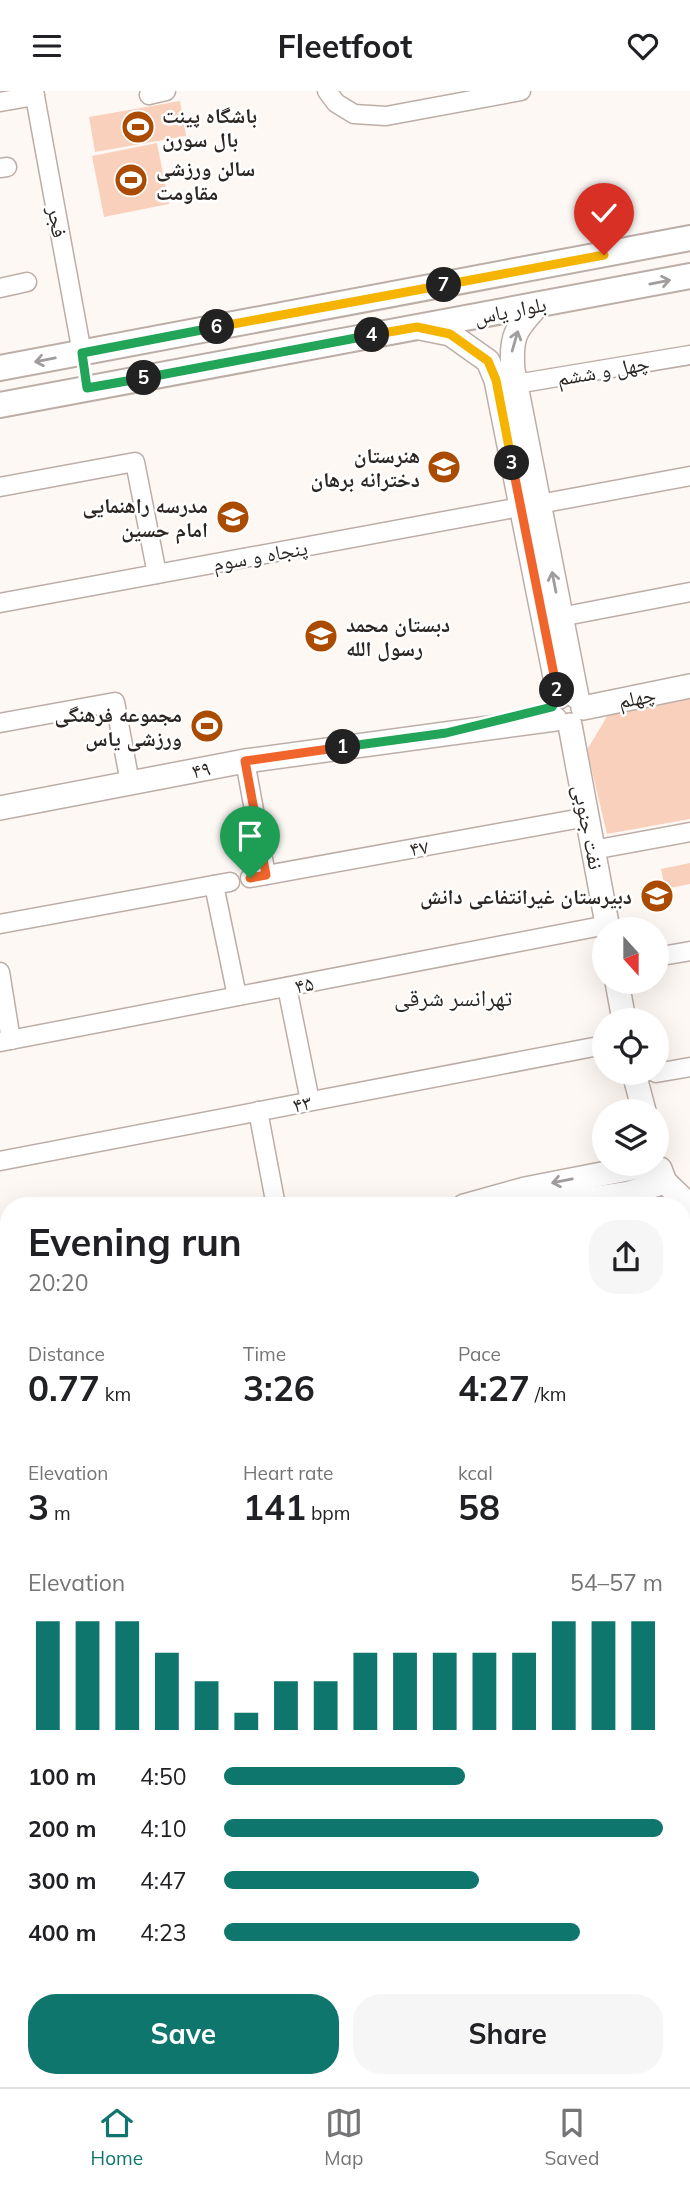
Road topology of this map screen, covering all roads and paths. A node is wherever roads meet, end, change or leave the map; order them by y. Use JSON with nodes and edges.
{"nodes":[{"id":1,"x":327,"y":91,"type":"edge"},
{"id":2,"x":521,"y":91,"type":"edge"},
{"id":3,"x":34,"y":93,"type":"edge"},
{"id":4,"x":0,"y":102,"type":"edge"},
{"id":5,"x":690,"y":238,"type":"edge"},
{"id":6,"x":690,"y":276,"type":"edge"},
{"id":7,"x":27,"y":282,"type":"dead end"},
{"id":8,"x":0,"y":288,"type":"edge"},
{"id":9,"x":539,"y":304,"type":"junction"},
{"id":10,"x":417,"y":327,"type":"junction"},
{"id":11,"x":82,"y":353,"type":"junction"},
{"id":12,"x":690,"y":355,"type":"edge"},
{"id":13,"x":0,"y":368,"type":"edge"},
{"id":14,"x":507,"y":386,"type":"junction"},
{"id":15,"x":87,"y":388,"type":"junction"},
{"id":16,"x":0,"y":405,"type":"edge"},
{"id":17,"x":690,"y":476,"type":"edge"},
{"id":18,"x":0,"y":487,"type":"edge"},
{"id":19,"x":529,"y":506,"type":"junction"},
{"id":20,"x":157,"y":574,"type":"junction"},
{"id":21,"x":690,"y":592,"type":"edge"},
{"id":22,"x":0,"y":603,"type":"edge"},
{"id":23,"x":552,"y":618,"type":"junction"},
{"id":24,"x":690,"y":686,"type":"edge"},
{"id":25,"x":566,"y":709,"type":"junction"},
{"id":26,"x":0,"y":723,"type":"edge"},
{"id":27,"x":245,"y":761,"type":"junction"},
{"id":28,"x":130,"y":783,"type":"junction"},
{"id":29,"x":0,"y":808,"type":"edge"},
{"id":30,"x":587,"y":817,"type":"junction"},
{"id":31,"x":690,"y":832,"type":"edge"},
{"id":32,"x":593,"y":850,"type":"junction"},
{"id":33,"x":606,"y":917,"type":"edge"},
{"id":34,"x":0,"y":924,"type":"edge"},
{"id":35,"x":592,"y":930,"type":"edge"},
{"id":36,"x":690,"y":951,"type":"edge"},
{"id":37,"x":669,"y":955,"type":"edge"},
{"id":38,"x":0,"y":972,"type":"edge"},
{"id":39,"x":287,"y":987,"type":"junction"},
{"id":40,"x":237,"y":996,"type":"junction"},
{"id":41,"x":6,"y":1041,"type":"edge"},
{"id":42,"x":592,"y":1047,"type":"edge"},
{"id":43,"x":690,"y":1066,"type":"edge"},
{"id":44,"x":669,"y":1070,"type":"edge"},
{"id":45,"x":310,"y":1101,"type":"junction"},
{"id":46,"x":258,"y":1111,"type":"junction"},
{"id":47,"x":0,"y":1161,"type":"edge"},
{"id":48,"x":668,"y":1178,"type":"edge"},
{"id":49,"x":274,"y":1197,"type":"edge"},
{"id":50,"x":496,"y":1197,"type":"edge"},
{"id":51,"x":603,"y":1197,"type":"edge"}],
"edges":[{"from":1,"to":2,"type":"street"},
{"from":3,"to":4,"type":"street"},
{"from":3,"to":11,"type":"street","name":"فجر"},
{"from":5,"to":11,"type":"main road","name":"بلوار یاس"},
{"from":9,"to":6,"type":"main road","name":"بلوار یاس","one_way":true},
{"from":7,"to":8,"type":"street"},
{"from":9,"to":10,"type":"main road","name":"بلوار یاس"},
{"from":14,"to":9,"type":"street","one_way":true},
{"from":10,"to":14,"type":"street"},
{"from":10,"to":15,"type":"main road","name":"بلوار یاس"},
{"from":11,"to":13,"type":"main road","name":"بلوار یاس","one_way":true},
{"from":11,"to":15,"type":"main road"},
{"from":12,"to":14,"type":"street","name":"چهل و ششم"},
{"from":14,"to":19,"type":"street","name":"نفت جنوبی"},
{"from":15,"to":16,"type":"main road","name":"بلوار یاس"},
{"from":17,"to":19,"type":"street","name":"پنجاه و سوم"},
{"from":18,"to":20,"type":"street"},
{"from":19,"to":20,"type":"street","name":"پنجاه و سوم"},
{"from":19,"to":23,"type":"street","name":"نفت جنوبی"},
{"from":20,"to":22,"type":"street","name":"پنجاه و سوم"},
{"from":21,"to":23,"type":"street"},
{"from":23,"to":25,"type":"street","name":"نفت جنوبی"},
{"from":24,"to":25,"type":"street","name":"چهلم"},
{"from":25,"to":27,"type":"street","name":"۴۹"},
{"from":25,"to":30,"type":"street","name":"نفت جنوبی"},
{"from":26,"to":28,"type":"street"},
{"from":27,"to":28,"type":"street","name":"۴۹"},
{"from":27,"to":30,"type":"street","name":"۴۷"},
{"from":28,"to":29,"type":"street","name":"۴۹"},
{"from":30,"to":32,"type":"street","name":"نفت جنوبی"},
{"from":31,"to":32,"type":"street"},
{"from":32,"to":33,"type":"street","name":"نفت جنوبی"},
{"from":34,"to":40,"type":"street"},
{"from":35,"to":39,"type":"street","name":"۴۵"},
{"from":36,"to":37,"type":"street"},
{"from":38,"to":41,"type":"street"},
{"from":39,"to":40,"type":"street","name":"۴۵"},
{"from":39,"to":45,"type":"street"},
{"from":40,"to":41,"type":"street","name":"۴۵"},
{"from":42,"to":45,"type":"street","name":"۴۳"},
{"from":43,"to":44,"type":"street"},
{"from":45,"to":46,"type":"street","name":"۴۳"},
{"from":46,"to":47,"type":"street","name":"۴۳"},
{"from":46,"to":49,"type":"street"},
{"from":48,"to":50,"type":"street","one_way":true},
{"from":48,"to":51,"type":"street"}]}
